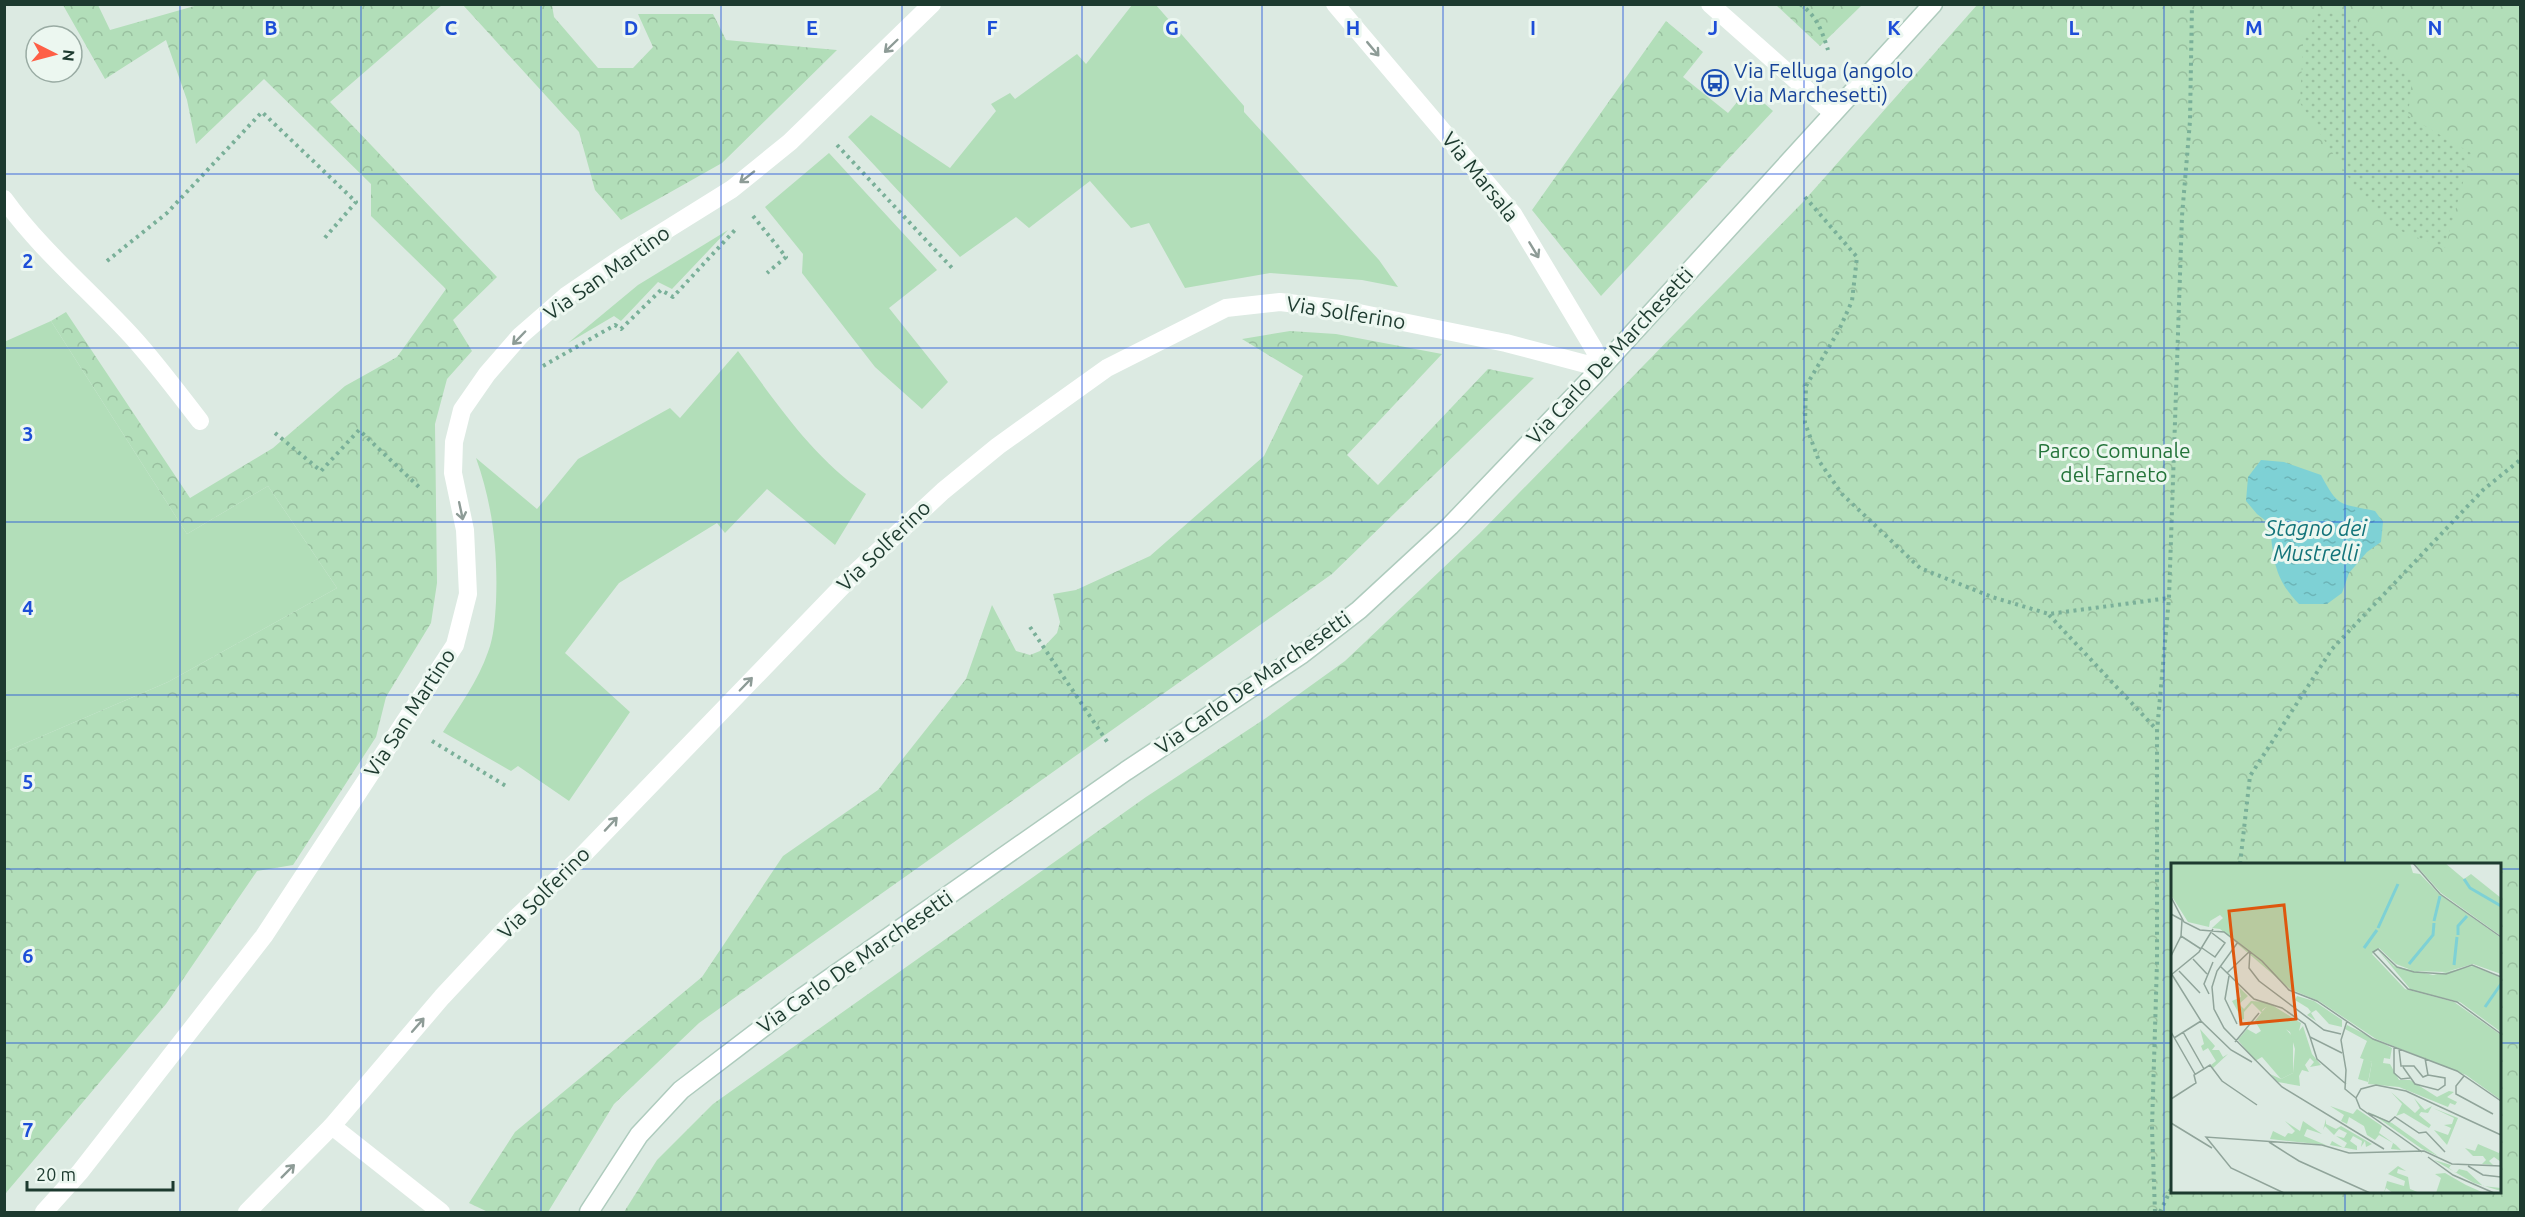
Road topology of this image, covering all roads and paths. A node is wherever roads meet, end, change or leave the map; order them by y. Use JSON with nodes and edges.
{"nodes":[{"id":1,"x":932,"y":4,"type":"edge"},
{"id":2,"x":1335,"y":4,"type":"edge"},
{"id":3,"x":1710,"y":4,"type":"edge"},
{"id":4,"x":1800,"y":4,"type":"edge"},
{"id":5,"x":1933,"y":4,"type":"edge"},
{"id":6,"x":2192,"y":4,"type":"edge"},
{"id":7,"x":1828,"y":50,"type":"dead end"},
{"id":8,"x":1833,"y":113,"type":"junction"},
{"id":9,"x":830,"y":138,"type":"dead end"},
{"id":10,"x":1803,"y":194,"type":"dead end"},
{"id":11,"x":4,"y":199,"type":"edge"},
{"id":12,"x":748,"y":210,"type":"dead end"},
{"id":13,"x":736,"y":227,"type":"dead end"},
{"id":14,"x":322,"y":241,"type":"dead end"},
{"id":15,"x":953,"y":269,"type":"dead end"},
{"id":16,"x":767,"y":273,"type":"dead end"},
{"id":17,"x":76,"y":281,"type":"junction"},
{"id":18,"x":1601,"y":368,"type":"junction"},
{"id":19,"x":535,"y":371,"type":"dead end"},
{"id":20,"x":200,"y":421,"type":"dead end"},
{"id":21,"x":275,"y":433,"type":"dead end"},
{"id":22,"x":2520,"y":460,"type":"edge"},
{"id":23,"x":425,"y":492,"type":"dead end"},
{"id":24,"x":2169,"y":598,"type":"junction"},
{"id":25,"x":2049,"y":615,"type":"junction"},
{"id":26,"x":1030,"y":627,"type":"dead end"},
{"id":27,"x":2157,"y":731,"type":"junction"},
{"id":28,"x":429,"y":739,"type":"dead end"},
{"id":29,"x":1126,"y":771,"type":"junction"},
{"id":30,"x":506,"y":786,"type":"dead end"},
{"id":31,"x":2240,"y":863,"type":"edge"},
{"id":32,"x":332,"y":1126,"type":"junction"},
{"id":33,"x":2171,"y":1189,"type":"edge"},
{"id":34,"x":44,"y":1212,"type":"edge"},
{"id":35,"x":247,"y":1212,"type":"edge"},
{"id":36,"x":441,"y":1212,"type":"edge"},
{"id":37,"x":589,"y":1212,"type":"edge"},
{"id":38,"x":2158,"y":1212,"type":"edge"}],
"edges":[{"from":1,"to":34,"type":"street","name":"Via San Martino","one_way":true},
{"from":2,"to":18,"type":"street","name":"Via Marsala","one_way":true},
{"from":3,"to":8,"type":"street"},
{"from":4,"to":7,"type":"path"},
{"from":5,"to":8,"type":"street","name":"Via Carlo De Marchesetti"},
{"from":6,"to":24,"type":"path"},
{"from":8,"to":18,"type":"street","name":"Via Carlo De Marchesetti"},
{"from":9,"to":15,"type":"path"},
{"from":10,"to":25,"type":"path"},
{"from":11,"to":17,"type":"street"},
{"from":12,"to":16,"type":"path"},
{"from":13,"to":19,"type":"path"},
{"from":14,"to":17,"type":"path"},
{"from":17,"to":20,"type":"street"},
{"from":18,"to":29,"type":"street","name":"Via Carlo De Marchesetti"},
{"from":32,"to":18,"type":"street","name":"Via Solferino","one_way":true},
{"from":21,"to":23,"type":"path"},
{"from":22,"to":31,"type":"path"},
{"from":24,"to":25,"type":"path"},
{"from":24,"to":27,"type":"path"},
{"from":25,"to":27,"type":"path"},
{"from":26,"to":29,"type":"path"},
{"from":27,"to":38,"type":"path"},
{"from":28,"to":30,"type":"path"},
{"from":29,"to":37,"type":"street","name":"Via Carlo De Marchesetti"},
{"from":35,"to":32,"type":"street","name":"Via Solferino","one_way":true},
{"from":32,"to":36,"type":"street"},
{"from":33,"to":38,"type":"path"}]}
